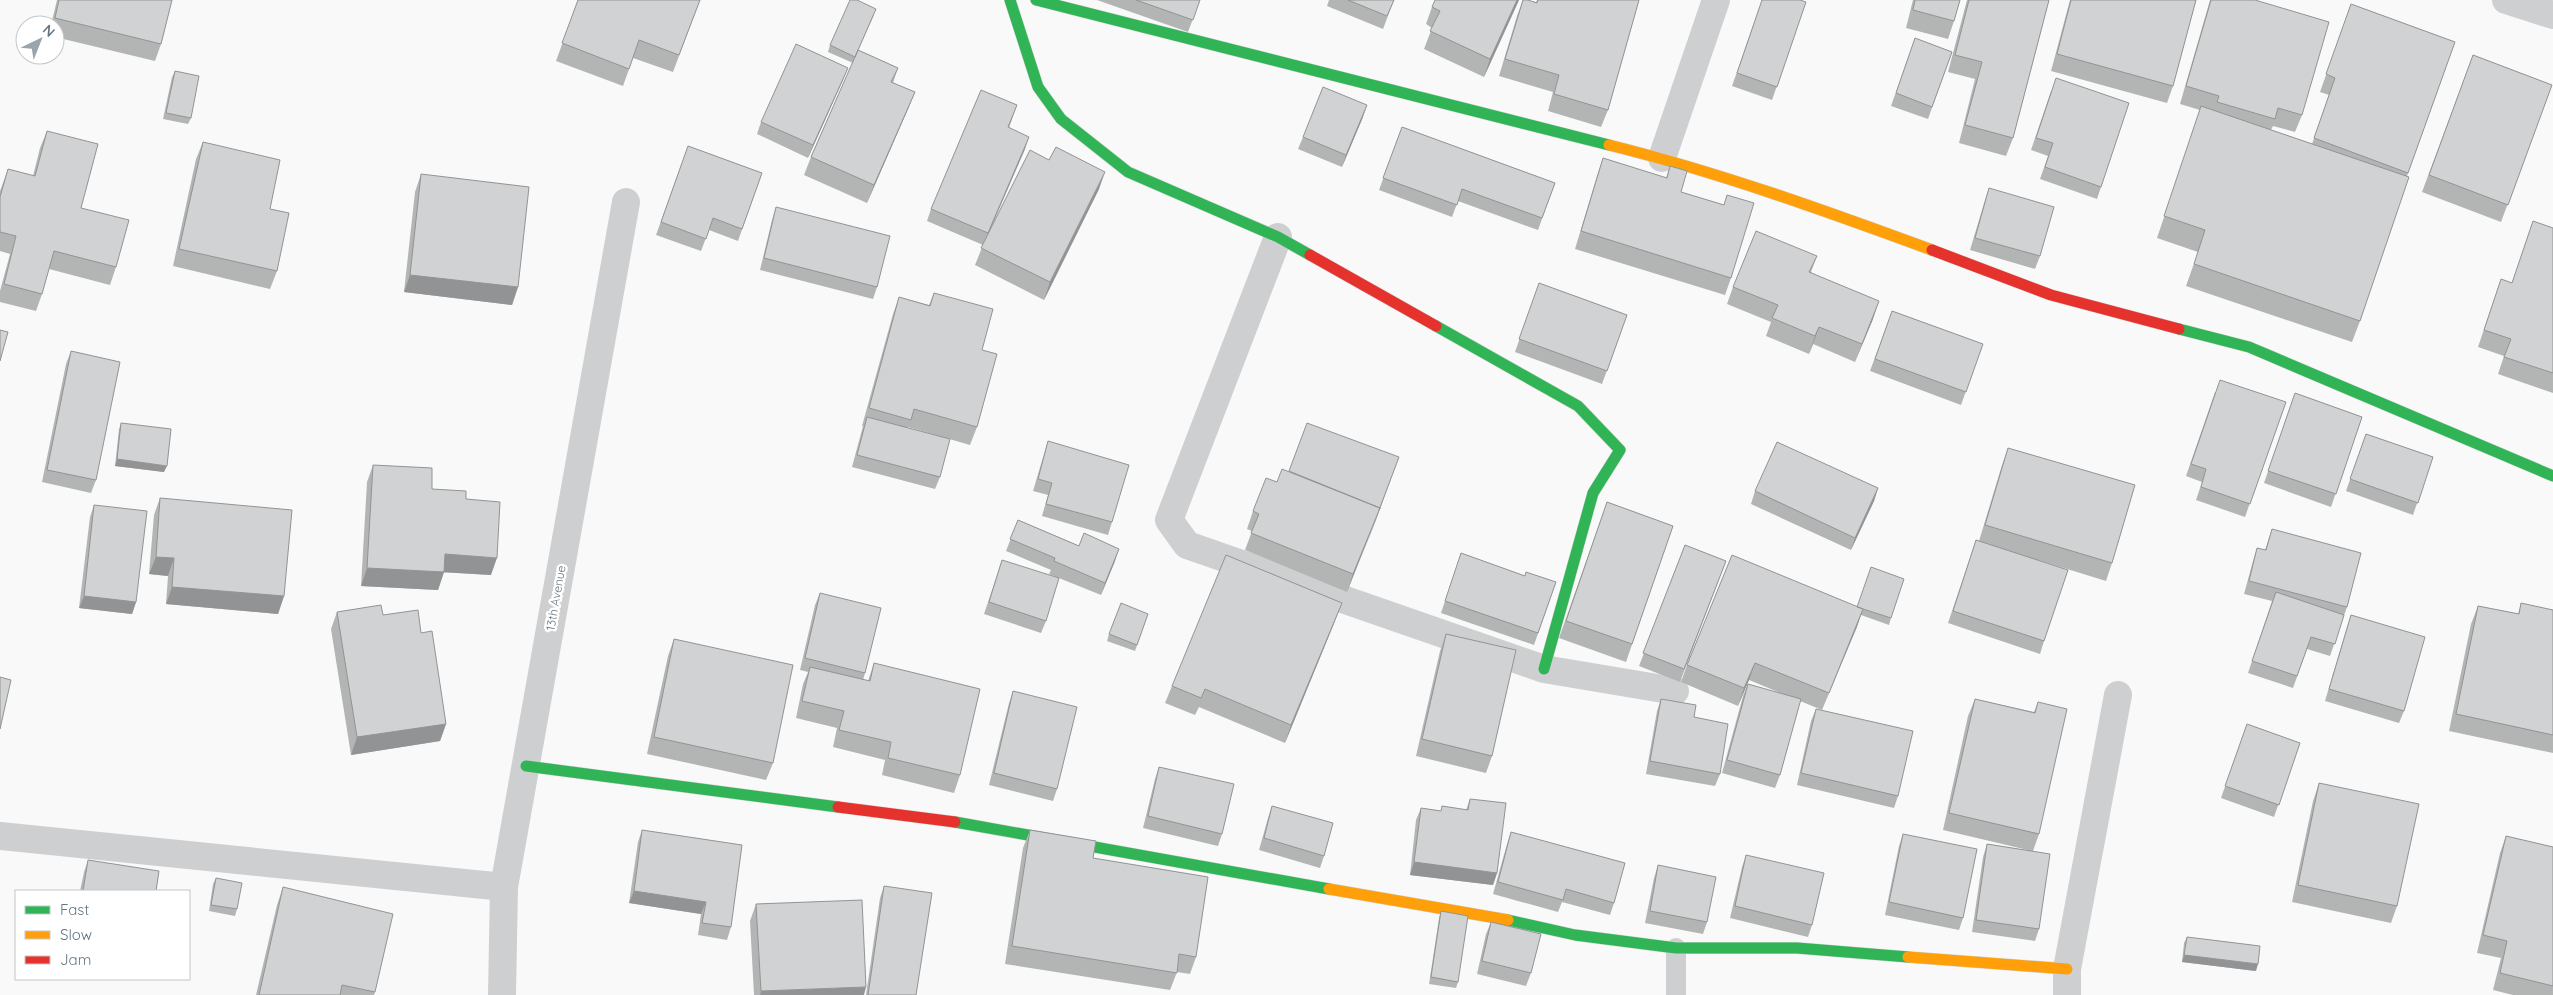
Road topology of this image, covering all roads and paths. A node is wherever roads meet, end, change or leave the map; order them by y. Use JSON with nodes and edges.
{"nodes":[{"id":1,"x":1010,"y":0,"type":"edge"},
{"id":2,"x":1036,"y":0,"type":"edge"},
{"id":3,"x":1716,"y":0,"type":"edge"},
{"id":4,"x":2506,"y":0,"type":"edge"},
{"id":5,"x":2553,"y":15,"type":"edge"},
{"id":6,"x":1662,"y":158,"type":"junction"},
{"id":7,"x":626,"y":202,"type":"dead end"},
{"id":8,"x":1278,"y":237,"type":"junction"},
{"id":9,"x":2553,"y":476,"type":"edge"},
{"id":10,"x":1544,"y":669,"type":"junction"},
{"id":11,"x":1675,"y":691,"type":"dead end"},
{"id":12,"x":2118,"y":695,"type":"dead end"},
{"id":13,"x":526,"y":766,"type":"junction"},
{"id":14,"x":0,"y":836,"type":"edge"},
{"id":15,"x":504,"y":888,"type":"junction"},
{"id":16,"x":1676,"y":948,"type":"junction"},
{"id":17,"x":2067,"y":982,"type":"edge"},
{"id":18,"x":502,"y":995,"type":"edge"},
{"id":19,"x":1676,"y":995,"type":"edge"}],
"edges":[{"from":1,"to":8,"type":"street"},
{"from":2,"to":6,"type":"street"},
{"from":3,"to":6,"type":"street"},
{"from":4,"to":5,"type":"street"},
{"from":6,"to":9,"type":"street"},
{"from":7,"to":13,"type":"street","name":"13th Avenue"},
{"from":8,"to":10,"type":"street"},
{"from":8,"to":10,"type":"street"},
{"from":10,"to":11,"type":"street"},
{"from":12,"to":17,"type":"street"},
{"from":13,"to":15,"type":"street","name":"13th Avenue"},
{"from":13,"to":16,"type":"street"},
{"from":14,"to":15,"type":"street"},
{"from":15,"to":18,"type":"street","name":"13th Avenue"},
{"from":16,"to":17,"type":"street"},
{"from":16,"to":19,"type":"lane"}]}
